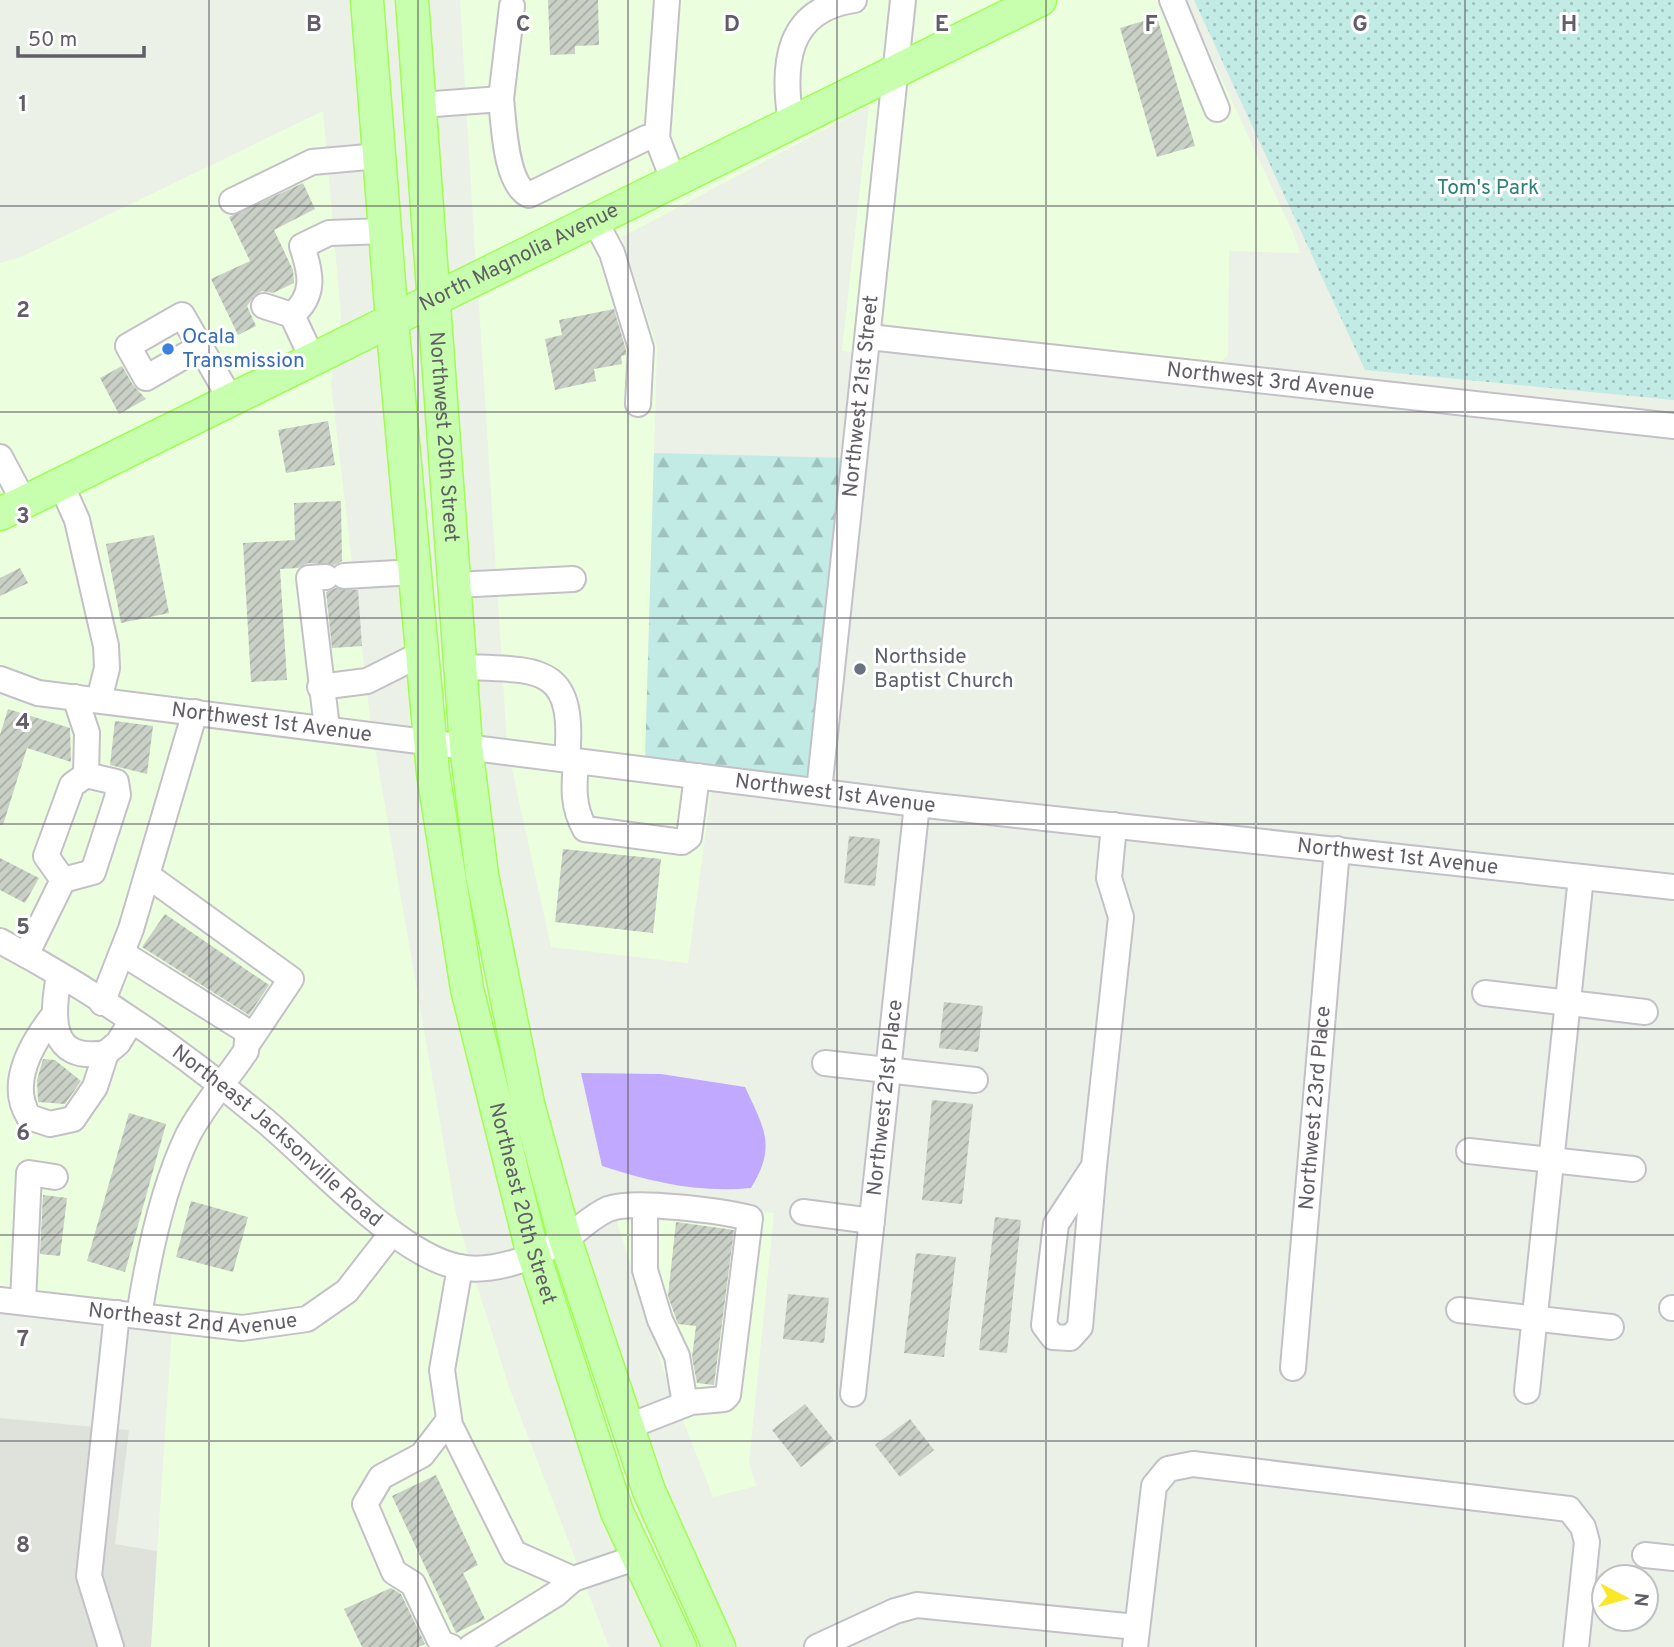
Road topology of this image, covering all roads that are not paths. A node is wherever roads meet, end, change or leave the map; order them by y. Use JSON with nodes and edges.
{"nodes":[{"id":1,"x":367,"y":0,"type":"edge"},
{"id":2,"x":412,"y":0,"type":"edge"},
{"id":3,"x":667,"y":0,"type":"edge"},
{"id":4,"x":854,"y":0,"type":"edge"},
{"id":5,"x":903,"y":0,"type":"edge"},
{"id":6,"x":1040,"y":0,"type":"edge"},
{"id":7,"x":1172,"y":0,"type":"edge"},
{"id":8,"x":512,"y":6,"type":"dead end"},
{"id":9,"x":895,"y":71,"type":"junction"},
{"id":10,"x":501,"y":99,"type":"junction"},
{"id":11,"x":421,"y":105,"type":"junction"},
{"id":12,"x":1217,"y":108,"type":"dead end"},
{"id":13,"x":791,"y":123,"type":"junction"},
{"id":14,"x":657,"y":138,"type":"junction"},
{"id":15,"x":379,"y":156,"type":"junction"},
{"id":16,"x":674,"y":182,"type":"junction"},
{"id":17,"x":232,"y":201,"type":"dead end"},
{"id":18,"x":595,"y":220,"type":"junction"},
{"id":19,"x":385,"y":231,"type":"junction"},
{"id":20,"x":436,"y":300,"type":"junction"},
{"id":21,"x":264,"y":306,"type":"dead end"},
{"id":22,"x":292,"y":315,"type":"junction"},
{"id":23,"x":392,"y":321,"type":"junction"},
{"id":24,"x":869,"y":337,"type":"junction"},
{"id":25,"x":200,"y":347,"type":"dead end"},
{"id":26,"x":313,"y":359,"type":"junction"},
{"id":27,"x":231,"y":400,"type":"junction"},
{"id":28,"x":638,"y":404,"type":"dead end"},
{"id":29,"x":1674,"y":426,"type":"edge"},
{"id":30,"x":0,"y":457,"type":"edge"},
{"id":31,"x":61,"y":484,"type":"junction"},
{"id":32,"x":12,"y":508,"type":"edge"},
{"id":33,"x":415,"y":572,"type":"junction"},
{"id":34,"x":573,"y":579,"type":"dead end"},
{"id":35,"x":455,"y":585,"type":"junction"},
{"id":36,"x":423,"y":653,"type":"junction"},
{"id":37,"x":461,"y":667,"type":"junction"},
{"id":38,"x":0,"y":679,"type":"edge"},
{"id":39,"x":320,"y":687,"type":"junction"},
{"id":40,"x":75,"y":698,"type":"junction"},
{"id":41,"x":99,"y":700,"type":"junction"},
{"id":42,"x":195,"y":712,"type":"junction"},
{"id":43,"x":327,"y":728,"type":"junction"},
{"id":44,"x":431,"y":741,"type":"junction"},
{"id":45,"x":466,"y":746,"type":"junction"},
{"id":46,"x":571,"y":760,"type":"junction"},
{"id":47,"x":86,"y":775,"type":"junction"},
{"id":48,"x":697,"y":776,"type":"junction"},
{"id":49,"x":819,"y":791,"type":"junction"},
{"id":50,"x":917,"y":804,"type":"junction"},
{"id":51,"x":1114,"y":825,"type":"junction"},
{"id":52,"x":1337,"y":849,"type":"junction"},
{"id":53,"x":147,"y":875,"type":"junction"},
{"id":54,"x":1581,"y":877,"type":"junction"},
{"id":55,"x":63,"y":880,"type":"junction"},
{"id":56,"x":1674,"y":887,"type":"edge"},
{"id":57,"x":0,"y":941,"type":"edge"},
{"id":58,"x":122,"y":953,"type":"junction"},
{"id":59,"x":26,"y":955,"type":"junction"},
{"id":60,"x":59,"y":975,"type":"junction"},
{"id":61,"x":1485,"y":993,"type":"dead end"},
{"id":62,"x":1568,"y":1001,"type":"junction"},
{"id":63,"x":102,"y":1003,"type":"junction"},
{"id":64,"x":1644,"y":1012,"type":"dead end"},
{"id":65,"x":53,"y":1016,"type":"junction"},
{"id":66,"x":131,"y":1022,"type":"junction"},
{"id":67,"x":250,"y":1040,"type":"junction"},
{"id":68,"x":106,"y":1053,"type":"junction"},
{"id":69,"x":825,"y":1063,"type":"dead end"},
{"id":70,"x":888,"y":1070,"type":"junction"},
{"id":71,"x":975,"y":1080,"type":"dead end"},
{"id":72,"x":222,"y":1087,"type":"junction"},
{"id":73,"x":1469,"y":1151,"type":"dead end"},
{"id":74,"x":1551,"y":1158,"type":"junction"},
{"id":75,"x":1094,"y":1166,"type":"junction"},
{"id":76,"x":1633,"y":1169,"type":"dead end"},
{"id":77,"x":55,"y":1177,"type":"dead end"},
{"id":78,"x":645,"y":1206,"type":"junction"},
{"id":79,"x":803,"y":1212,"type":"dead end"},
{"id":80,"x":872,"y":1221,"type":"junction"},
{"id":81,"x":392,"y":1233,"type":"junction"},
{"id":82,"x":565,"y":1239,"type":"junction"},
{"id":83,"x":535,"y":1255,"type":"junction"},
{"id":84,"x":460,"y":1268,"type":"junction"},
{"id":85,"x":12,"y":1301,"type":"edge"},
{"id":86,"x":1459,"y":1310,"type":"dead end"},
{"id":87,"x":128,"y":1315,"type":"junction"},
{"id":88,"x":1535,"y":1318,"type":"junction"},
{"id":89,"x":1611,"y":1327,"type":"dead end"},
{"id":90,"x":1293,"y":1368,"type":"dead end"},
{"id":91,"x":1527,"y":1391,"type":"dead end"},
{"id":92,"x":853,"y":1394,"type":"dead end"},
{"id":93,"x":685,"y":1404,"type":"junction"},
{"id":94,"x":449,"y":1420,"type":"junction"},
{"id":95,"x":627,"y":1427,"type":"junction"},
{"id":96,"x":1644,"y":1555,"type":"dead end"},
{"id":97,"x":638,"y":1557,"type":"junction"},
{"id":98,"x":1674,"y":1558,"type":"edge"},
{"id":99,"x":573,"y":1579,"type":"junction"},
{"id":100,"x":1135,"y":1637,"type":"edge"},
{"id":101,"x":111,"y":1647,"type":"edge"},
{"id":102,"x":451,"y":1647,"type":"edge"},
{"id":103,"x":471,"y":1647,"type":"edge"},
{"id":104,"x":680,"y":1647,"type":"edge"},
{"id":105,"x":719,"y":1647,"type":"edge"},
{"id":106,"x":817,"y":1647,"type":"edge"},
{"id":107,"x":1576,"y":1647,"type":"edge"}],
"edges":[{"from":1,"to":15,"type":"main road","name":"Northwest 20th Street"},
{"from":2,"to":11,"type":"main road","name":"Northwest 20th Street"},
{"from":3,"to":14,"type":"street"},
{"from":4,"to":13,"type":"street"},
{"from":5,"to":9,"type":"street","name":"Northwest 21st Street"},
{"from":6,"to":9,"type":"main road","name":"North Magnolia Avenue"},
{"from":7,"to":12,"type":"street"},
{"from":8,"to":10,"type":"street"},
{"from":9,"to":13,"type":"main road","name":"North Magnolia Avenue"},
{"from":9,"to":24,"type":"street","name":"Northwest 21st Street"},
{"from":10,"to":11,"type":"street"},
{"from":10,"to":14,"type":"street"},
{"from":11,"to":20,"type":"main road","name":"Northwest 20th Street"},
{"from":13,"to":16,"type":"main road","name":"North Magnolia Avenue"},
{"from":14,"to":16,"type":"street"},
{"from":15,"to":17,"type":"street"},
{"from":15,"to":19,"type":"main road","name":"Northwest 20th Street"},
{"from":16,"to":18,"type":"main road","name":"North Magnolia Avenue"},
{"from":18,"to":20,"type":"main road","name":"North Magnolia Avenue"},
{"from":18,"to":28,"type":"street"},
{"from":19,"to":22,"type":"street"},
{"from":19,"to":23,"type":"main road","name":"Northwest 20th Street"},
{"from":20,"to":23,"type":"main road","name":"North Magnolia Avenue"},
{"from":20,"to":35,"type":"main road","name":"Northwest 20th Street"},
{"from":21,"to":22,"type":"street"},
{"from":22,"to":26,"type":"street"},
{"from":23,"to":26,"type":"main road","name":"North Magnolia Avenue"},
{"from":23,"to":33,"type":"main road","name":"Northwest 20th Street"},
{"from":24,"to":29,"type":"street","name":"Northwest 3rd Avenue"},
{"from":24,"to":49,"type":"street","name":"Northwest 21st Street"},
{"from":25,"to":27,"type":"street"},
{"from":26,"to":27,"type":"main road","name":"North Magnolia Avenue"},
{"from":27,"to":31,"type":"main road","name":"North Magnolia Avenue"},
{"from":30,"to":32,"type":"street"},
{"from":31,"to":32,"type":"main road","name":"North Magnolia Avenue"},
{"from":31,"to":41,"type":"street"},
{"from":33,"to":36,"type":"main road","name":"Northwest 20th Street"},
{"from":33,"to":39,"type":"street"},
{"from":34,"to":35,"type":"street"},
{"from":35,"to":37,"type":"main road","name":"Northwest 20th Street"},
{"from":36,"to":39,"type":"street"},
{"from":36,"to":44,"type":"main road","name":"Northwest 20th Street"},
{"from":37,"to":45,"type":"main road","name":"Northwest 20th Street"},
{"from":37,"to":46,"type":"street"},
{"from":38,"to":40,"type":"street","name":"Northwest 1st Avenue"},
{"from":39,"to":43,"type":"street"},
{"from":40,"to":41,"type":"street","name":"Northwest 1st Avenue"},
{"from":40,"to":47,"type":"street"},
{"from":41,"to":42,"type":"street","name":"Northwest 1st Avenue"},
{"from":42,"to":43,"type":"street","name":"Northwest 1st Avenue"},
{"from":42,"to":53,"type":"street"},
{"from":43,"to":44,"type":"street","name":"Northwest 1st Avenue"},
{"from":44,"to":45,"type":"street","name":"Northwest 1st Avenue"},
{"from":44,"to":83,"type":"main road","name":"Northeast 20th Street"},
{"from":45,"to":46,"type":"street","name":"Northwest 1st Avenue"},
{"from":45,"to":82,"type":"main road","name":"Northeast 20th Street"},
{"from":46,"to":48,"type":"street","name":"Northwest 1st Avenue"},
{"from":46,"to":48,"type":"street"},
{"from":47,"to":55,"type":"street"},
{"from":47,"to":55,"type":"street"},
{"from":48,"to":49,"type":"street","name":"Northwest 1st Avenue"},
{"from":49,"to":50,"type":"street","name":"Northwest 1st Avenue"},
{"from":50,"to":51,"type":"street","name":"Northwest 1st Avenue"},
{"from":50,"to":70,"type":"street","name":"Northwest 21st Place"},
{"from":51,"to":52,"type":"street","name":"Northwest 1st Avenue"},
{"from":51,"to":75,"type":"street"},
{"from":52,"to":54,"type":"street","name":"Northwest 1st Avenue"},
{"from":52,"to":90,"type":"street","name":"Northwest 23rd Place"},
{"from":53,"to":58,"type":"street"},
{"from":53,"to":67,"type":"street"},
{"from":54,"to":56,"type":"street","name":"Northwest 1st Avenue"},
{"from":54,"to":62,"type":"street"},
{"from":55,"to":59,"type":"street"},
{"from":57,"to":59,"type":"street","name":"Northeast Jacksonville Road"},
{"from":58,"to":63,"type":"street"},
{"from":58,"to":67,"type":"street"},
{"from":59,"to":60,"type":"street","name":"Northeast Jacksonville Road"},
{"from":60,"to":63,"type":"street","name":"Northeast Jacksonville Road"},
{"from":60,"to":65,"type":"street"},
{"from":61,"to":62,"type":"street"},
{"from":62,"to":64,"type":"street"},
{"from":62,"to":74,"type":"street"},
{"from":63,"to":66,"type":"street","name":"Northeast Jacksonville Road"},
{"from":65,"to":68,"type":"street"},
{"from":65,"to":68,"type":"street"},
{"from":66,"to":68,"type":"street"},
{"from":66,"to":72,"type":"street","name":"Northeast Jacksonville Road"},
{"from":67,"to":72,"type":"street"},
{"from":69,"to":70,"type":"street"},
{"from":70,"to":71,"type":"street"},
{"from":70,"to":80,"type":"street","name":"Northwest 21st Place"},
{"from":72,"to":81,"type":"street","name":"Northeast Jacksonville Road"},
{"from":72,"to":87,"type":"street"},
{"from":73,"to":74,"type":"street"},
{"from":74,"to":76,"type":"street"},
{"from":74,"to":88,"type":"street"},
{"from":75,"to":75,"type":"street"},
{"from":77,"to":85,"type":"street"},
{"from":78,"to":82,"type":"street","name":"Northeast Jacksonville Road"},
{"from":78,"to":93,"type":"street"},
{"from":78,"to":93,"type":"street","name":"Northeast Jacksonville Road"},
{"from":79,"to":80,"type":"street"},
{"from":80,"to":92,"type":"street","name":"Northwest 21st Place"},
{"from":81,"to":84,"type":"street","name":"Northeast Jacksonville Road"},
{"from":81,"to":87,"type":"street","name":"Northeast 2nd Avenue"},
{"from":82,"to":83,"type":"street","name":"Northeast Jacksonville Road"},
{"from":82,"to":95,"type":"main road","name":"Northeast 20th Street"},
{"from":83,"to":84,"type":"street","name":"Northeast Jacksonville Road"},
{"from":83,"to":97,"type":"main road","name":"Northeast 20th Street"},
{"from":84,"to":94,"type":"street"},
{"from":85,"to":87,"type":"street","name":"Northeast 2nd Avenue"},
{"from":86,"to":88,"type":"street"},
{"from":87,"to":101,"type":"street"},
{"from":88,"to":89,"type":"street"},
{"from":88,"to":91,"type":"street"},
{"from":93,"to":95,"type":"street"},
{"from":94,"to":99,"type":"street"},
{"from":94,"to":102,"type":"street"},
{"from":95,"to":105,"type":"main road","name":"Northeast 20th Street"},
{"from":96,"to":98,"type":"street"},
{"from":97,"to":99,"type":"street"},
{"from":97,"to":104,"type":"main road","name":"Northeast 20th Street"},
{"from":99,"to":103,"type":"street"},
{"from":100,"to":106,"type":"street"},
{"from":100,"to":107,"type":"street"}]}
